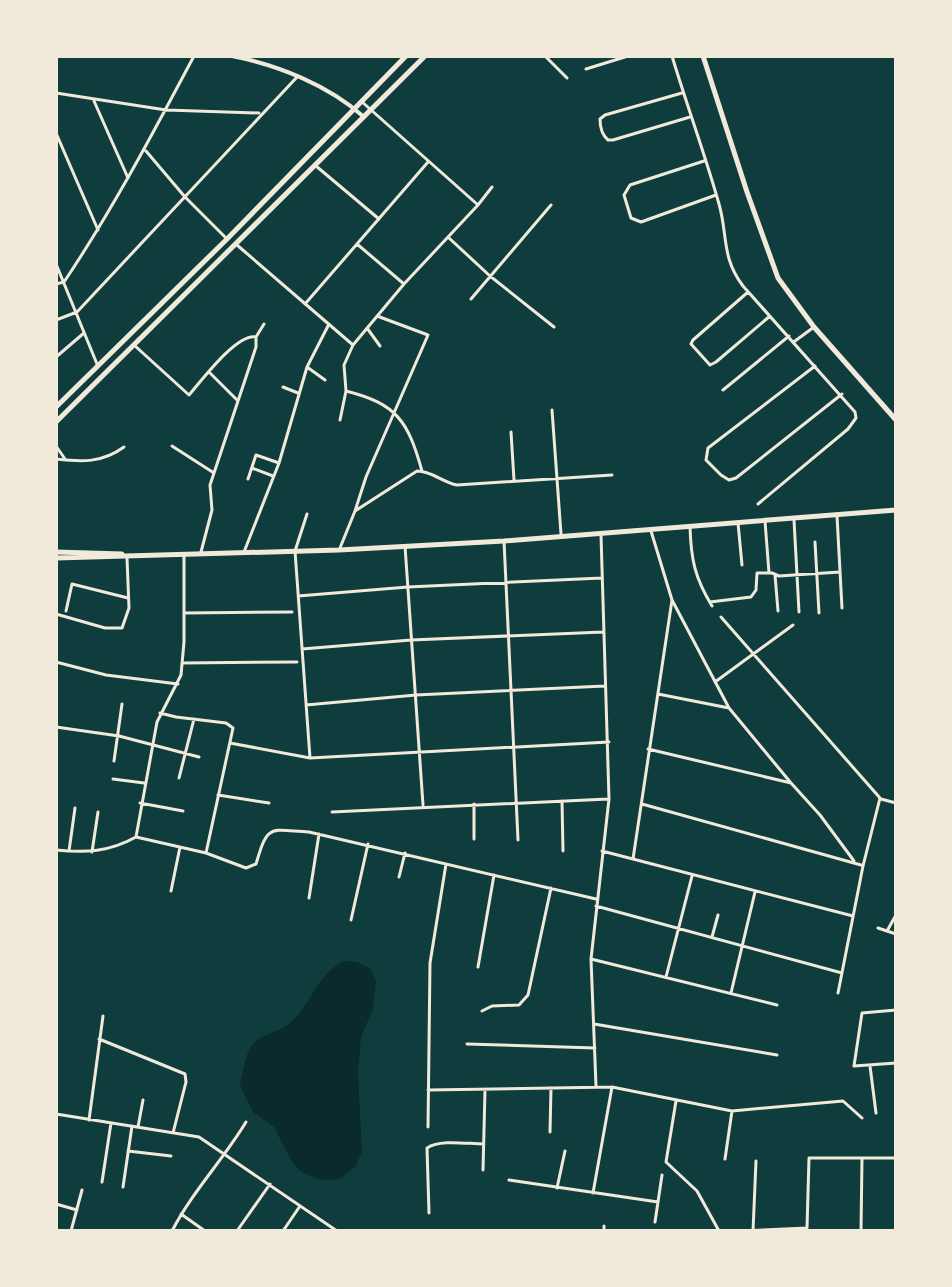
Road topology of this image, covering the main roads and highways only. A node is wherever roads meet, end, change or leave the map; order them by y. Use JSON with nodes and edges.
{"nodes":[{"id":1,"x":406,"y":56,"type":"edge"},
{"id":2,"x":425,"y":56,"type":"edge"},
{"id":3,"x":703,"y":56,"type":"edge"},
{"id":4,"x":56,"y":407,"type":"edge"},
{"id":5,"x":896,"y":420,"type":"edge"},
{"id":6,"x":56,"y":422,"type":"edge"},
{"id":7,"x":896,"y":510,"type":"edge"},
{"id":8,"x":56,"y":555,"type":"edge"}],
"edges":[{"from":1,"to":4,"type":"main road"},
{"from":2,"to":6,"type":"main road"},
{"from":3,"to":5,"type":"main road"},
{"from":7,"to":8,"type":"main road"}]}
